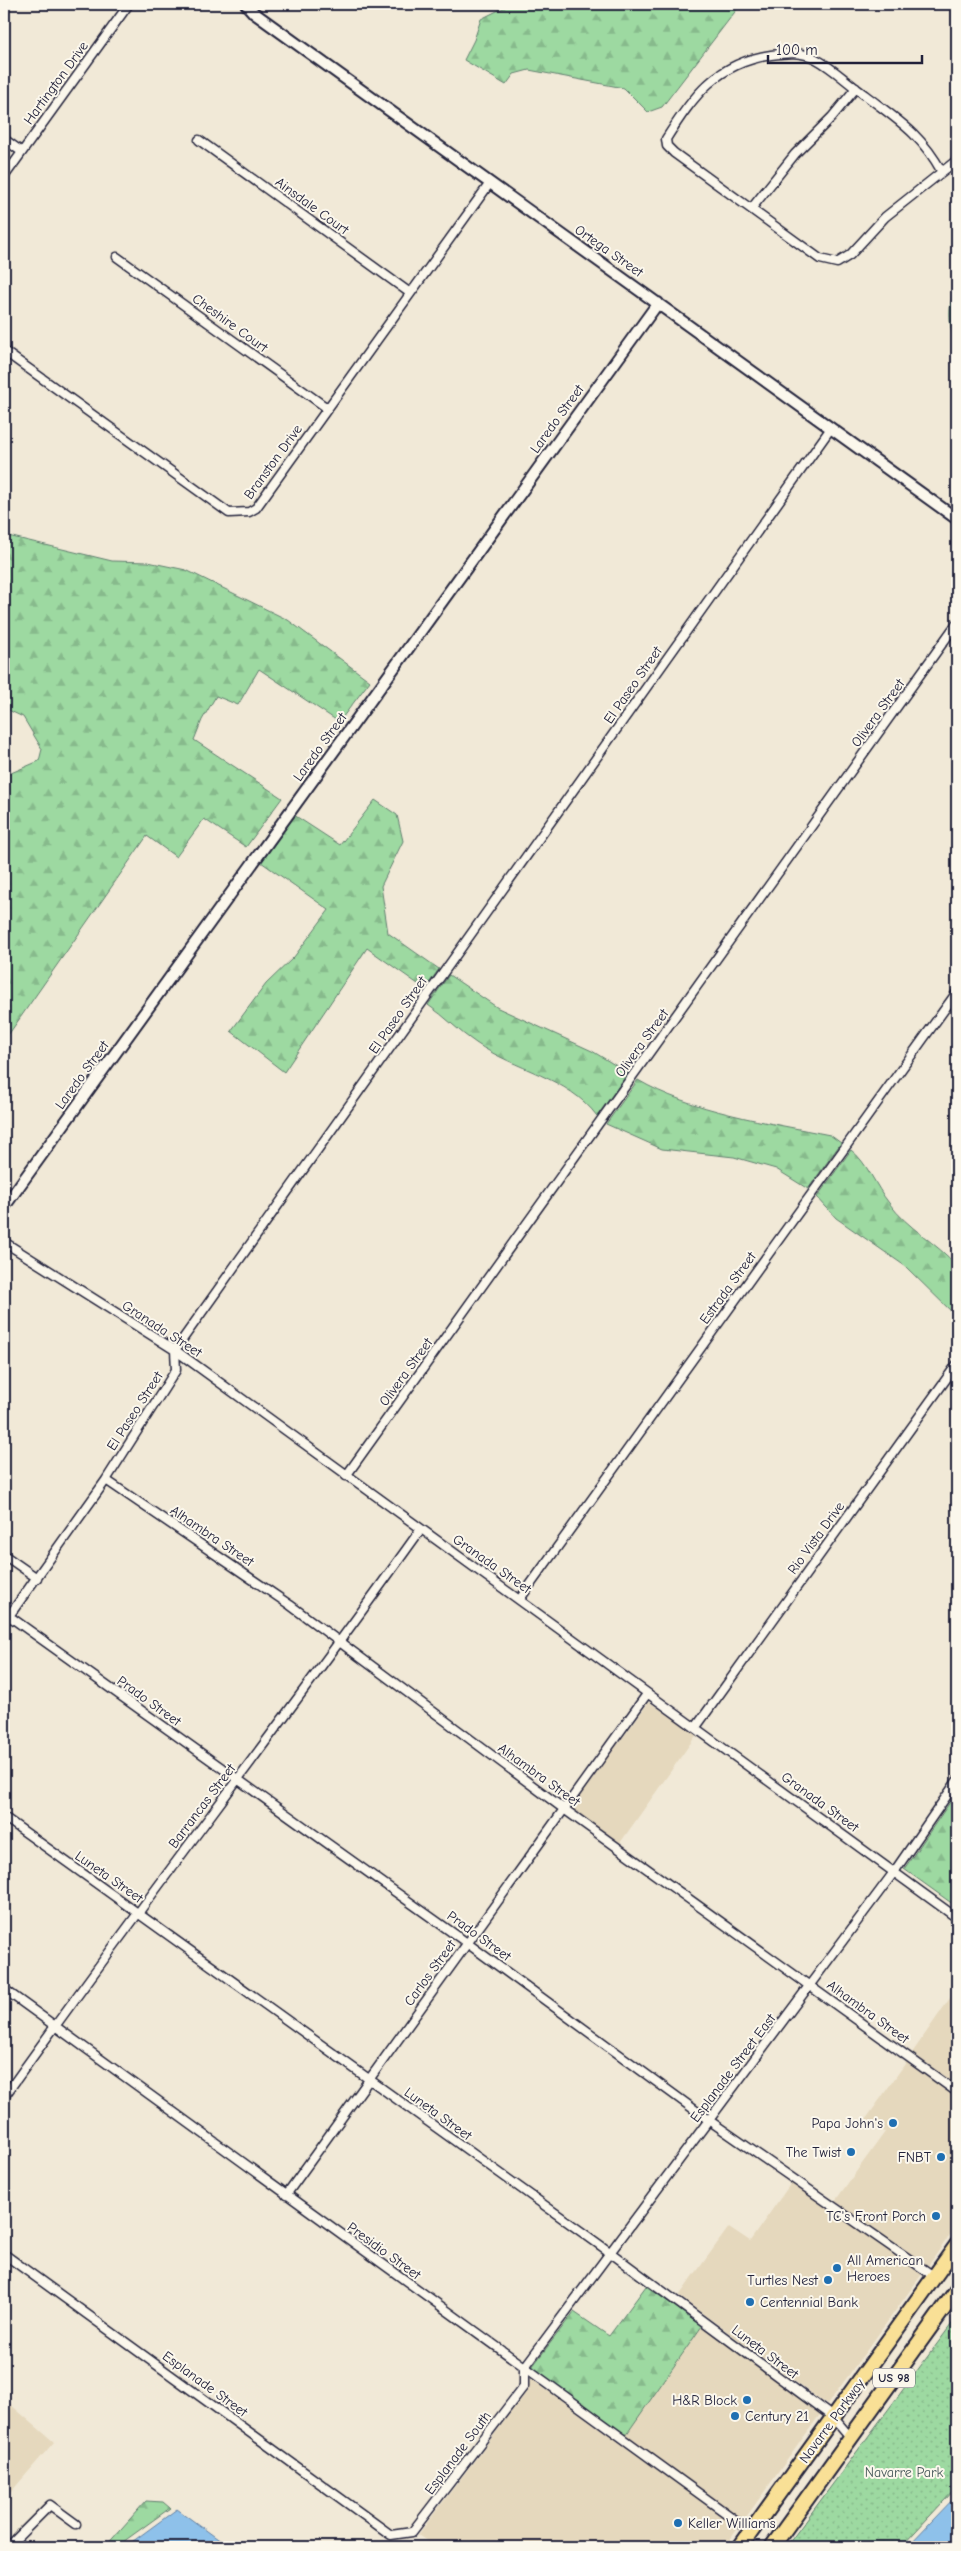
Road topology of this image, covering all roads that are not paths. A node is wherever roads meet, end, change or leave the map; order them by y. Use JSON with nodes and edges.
{"nodes":[{"id":1,"x":129,"y":4,"type":"edge"},
{"id":2,"x":246,"y":4,"type":"edge"},
{"id":3,"x":856,"y":88,"type":"junction"},
{"id":4,"x":4,"y":139,"type":"edge"},
{"id":5,"x":199,"y":140,"type":"dead end"},
{"id":6,"x":22,"y":152,"type":"junction"},
{"id":7,"x":957,"y":160,"type":"edge"},
{"id":8,"x":942,"y":172,"type":"junction"},
{"id":9,"x":4,"y":177,"type":"edge"},
{"id":10,"x":490,"y":183,"type":"junction"},
{"id":11,"x":750,"y":209,"type":"junction"},
{"id":12,"x":117,"y":257,"type":"dead end"},
{"id":13,"x":410,"y":293,"type":"junction"},
{"id":14,"x":658,"y":303,"type":"junction"},
{"id":15,"x":4,"y":351,"type":"edge"},
{"id":16,"x":327,"y":408,"type":"junction"},
{"id":17,"x":831,"y":428,"type":"junction"},
{"id":18,"x":957,"y":520,"type":"edge"},
{"id":19,"x":957,"y":624,"type":"edge"},
{"id":20,"x":957,"y":992,"type":"edge"},
{"id":21,"x":4,"y":1208,"type":"edge"},
{"id":22,"x":4,"y":1242,"type":"edge"},
{"id":23,"x":175,"y":1350,"type":"junction"},
{"id":24,"x":957,"y":1364,"type":"edge"},
{"id":25,"x":346,"y":1476,"type":"junction"},
{"id":26,"x":106,"y":1480,"type":"junction"},
{"id":27,"x":421,"y":1529,"type":"junction"},
{"id":28,"x":4,"y":1555,"type":"edge"},
{"id":29,"x":37,"y":1578,"type":"junction"},
{"id":30,"x":520,"y":1599,"type":"junction"},
{"id":31,"x":6,"y":1619,"type":"edge"},
{"id":32,"x":340,"y":1643,"type":"junction"},
{"id":33,"x":647,"y":1694,"type":"junction"},
{"id":34,"x":696,"y":1727,"type":"junction"},
{"id":35,"x":238,"y":1780,"type":"junction"},
{"id":36,"x":957,"y":1780,"type":"edge"},
{"id":37,"x":564,"y":1809,"type":"junction"},
{"id":38,"x":4,"y":1817,"type":"edge"},
{"id":39,"x":894,"y":1872,"type":"junction"},
{"id":40,"x":138,"y":1912,"type":"junction"},
{"id":41,"x":957,"y":1918,"type":"edge"},
{"id":42,"x":467,"y":1943,"type":"junction"},
{"id":43,"x":810,"y":1986,"type":"junction"},
{"id":44,"x":4,"y":1988,"type":"edge"},
{"id":45,"x":55,"y":2026,"type":"junction"},
{"id":46,"x":369,"y":2080,"type":"junction"},
{"id":47,"x":957,"y":2092,"type":"edge"},
{"id":48,"x":4,"y":2097,"type":"edge"},
{"id":49,"x":710,"y":2120,"type":"junction"},
{"id":50,"x":286,"y":2194,"type":"junction"},
{"id":51,"x":957,"y":2245,"type":"edge"},
{"id":52,"x":611,"y":2253,"type":"junction"},
{"id":53,"x":4,"y":2254,"type":"edge"},
{"id":54,"x":935,"y":2277,"type":"junction"},
{"id":55,"x":957,"y":2290,"type":"edge"},
{"id":56,"x":524,"y":2368,"type":"junction"},
{"id":57,"x":834,"y":2418,"type":"junction"},
{"id":58,"x":851,"y":2438,"type":"junction"},
{"id":59,"x":76,"y":2524,"type":"dead end"},
{"id":60,"x":752,"y":2532,"type":"junction"},
{"id":61,"x":392,"y":2535,"type":"joint"},
{"id":62,"x":8,"y":2547,"type":"edge"},
{"id":63,"x":730,"y":2547,"type":"edge"},
{"id":64,"x":740,"y":2547,"type":"edge"},
{"id":65,"x":772,"y":2547,"type":"edge"}],
"edges":[{"from":1,"to":6,"type":"street","name":"Hartington Drive"},
{"from":2,"to":10,"type":"street","name":"Ortega Street"},
{"from":3,"to":8,"type":"street"},
{"from":3,"to":11,"type":"street"},
{"from":3,"to":11,"type":"street"},
{"from":4,"to":6,"type":"street"},
{"from":5,"to":13,"type":"street","name":"Ainsdale Court"},
{"from":6,"to":9,"type":"street","name":"Hartington Drive"},
{"from":7,"to":8,"type":"street"},
{"from":8,"to":11,"type":"street"},
{"from":10,"to":13,"type":"street","name":"Branston Drive"},
{"from":10,"to":14,"type":"street","name":"Ortega Street"},
{"from":12,"to":16,"type":"street","name":"Cheshire Court"},
{"from":13,"to":16,"type":"street","name":"Branston Drive"},
{"from":14,"to":17,"type":"street","name":"Ortega Street"},
{"from":14,"to":21,"type":"street","name":"Laredo Street"},
{"from":15,"to":16,"type":"street","name":"Branston Drive"},
{"from":17,"to":18,"type":"street","name":"Ortega Street"},
{"from":17,"to":23,"type":"street","name":"El Paseo Street"},
{"from":19,"to":25,"type":"street","name":"Olivera Street"},
{"from":20,"to":30,"type":"street","name":"Estrada Street"},
{"from":22,"to":23,"type":"street","name":"Granada Street"},
{"from":23,"to":25,"type":"street","name":"Granada Street"},
{"from":23,"to":26,"type":"street","name":"El Paseo Street"},
{"from":24,"to":34,"type":"street","name":"Rio Vista Drive"},
{"from":25,"to":27,"type":"street","name":"Granada Street"},
{"from":26,"to":29,"type":"street","name":"El Paseo Street"},
{"from":26,"to":32,"type":"street","name":"Alhambra Street"},
{"from":27,"to":30,"type":"street","name":"Granada Street"},
{"from":27,"to":32,"type":"street","name":"Barrancas Street"},
{"from":28,"to":29,"type":"street"},
{"from":29,"to":31,"type":"street","name":"El Paseo Street"},
{"from":30,"to":33,"type":"street","name":"Granada Street"},
{"from":31,"to":35,"type":"street","name":"Prado Street"},
{"from":32,"to":35,"type":"street","name":"Barrancas Street"},
{"from":32,"to":37,"type":"street","name":"Alhambra Street"},
{"from":33,"to":34,"type":"street","name":"Granada Street"},
{"from":33,"to":37,"type":"street","name":"Carlos Street"},
{"from":34,"to":39,"type":"street","name":"Granada Street"},
{"from":35,"to":40,"type":"street","name":"Barrancas Street"},
{"from":35,"to":42,"type":"street","name":"Prado Street"},
{"from":36,"to":39,"type":"street","name":"Esplanade Street East"},
{"from":37,"to":42,"type":"street","name":"Carlos Street"},
{"from":37,"to":43,"type":"street","name":"Alhambra Street"},
{"from":38,"to":40,"type":"street","name":"Luneta Street"},
{"from":39,"to":41,"type":"street","name":"Granada Street"},
{"from":39,"to":43,"type":"street","name":"Esplanade Street East"},
{"from":40,"to":45,"type":"street","name":"Barrancas Street"},
{"from":40,"to":46,"type":"street","name":"Luneta Street"},
{"from":42,"to":46,"type":"street","name":"Carlos Street"},
{"from":42,"to":49,"type":"street","name":"Prado Street"},
{"from":43,"to":47,"type":"street","name":"Alhambra Street"},
{"from":43,"to":49,"type":"street","name":"Esplanade Street East"},
{"from":44,"to":45,"type":"street","name":"Presidio Street"},
{"from":45,"to":48,"type":"street","name":"Barrancas Street"},
{"from":45,"to":50,"type":"street","name":"Presidio Street"},
{"from":46,"to":50,"type":"street","name":"Carlos Street"},
{"from":46,"to":52,"type":"street","name":"Luneta Street"},
{"from":49,"to":52,"type":"street","name":"Esplanade Street East"},
{"from":49,"to":54,"type":"street","name":"Prado Street"},
{"from":50,"to":56,"type":"street","name":"Presidio Street"},
{"from":51,"to":54,"type":"highway","name":"Navarre Parkway","number":"US 98"},
{"from":52,"to":56,"type":"street","name":"Esplanade Street East"},
{"from":52,"to":57,"type":"street","name":"Luneta Street"},
{"from":53,"to":61,"type":"street","name":"Esplanade Street"},
{"from":54,"to":57,"type":"highway","name":"Navarre Parkway","number":"US 98"},
{"from":55,"to":58,"type":"highway","name":"Navarre Parkway","number":"US 98"},
{"from":56,"to":60,"type":"street","name":"Presidio Street"},
{"from":56,"to":61,"type":"street","name":"Esplanade South"},
{"from":57,"to":58,"type":"street","name":"Luneta Street"},
{"from":57,"to":60,"type":"highway","name":"Navarre Parkway","number":"US 98"},
{"from":58,"to":65,"type":"highway","name":"Navarre Parkway","number":"US 98"},
{"from":59,"to":62,"type":"street"},
{"from":60,"to":63,"type":"highway"},
{"from":60,"to":64,"type":"highway","name":"Navarre Parkway","number":"US 98"}]}
